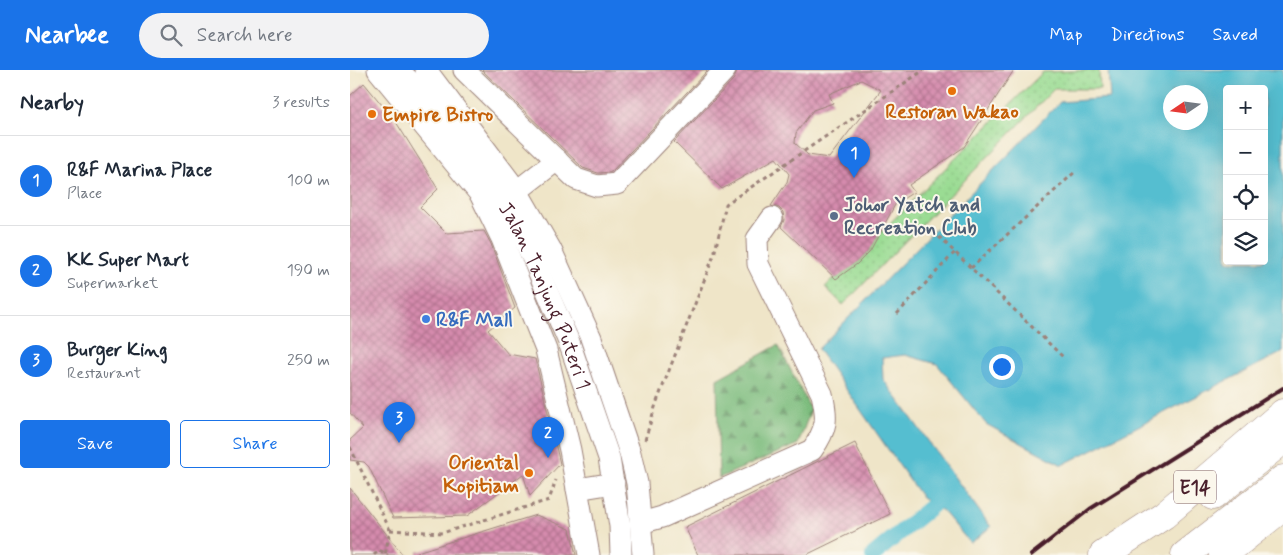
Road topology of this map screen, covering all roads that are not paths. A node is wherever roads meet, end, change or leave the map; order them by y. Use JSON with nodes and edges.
{"nodes":[{"id":1,"x":378,"y":70,"type":"edge"},
{"id":2,"x":398,"y":70,"type":"edge"},
{"id":3,"x":426,"y":70,"type":"edge"},
{"id":4,"x":464,"y":70,"type":"edge"},
{"id":5,"x":725,"y":70,"type":"edge"},
{"id":6,"x":557,"y":160,"type":"junction"},
{"id":7,"x":517,"y":191,"type":"junction"},
{"id":8,"x":772,"y":218,"type":"dead end"},
{"id":9,"x":534,"y":261,"type":"junction"},
{"id":10,"x":509,"y":273,"type":"junction"},
{"id":11,"x":611,"y":396,"type":"junction"},
{"id":12,"x":592,"y":404,"type":"junction"},
{"id":13,"x":1283,"y":413,"type":"edge"},
{"id":14,"x":1283,"y":440,"type":"edge"},
{"id":15,"x":1283,"y":479,"type":"edge"},
{"id":16,"x":614,"y":483,"type":"junction"},
{"id":17,"x":577,"y":489,"type":"junction"},
{"id":18,"x":1283,"y":507,"type":"edge"},
{"id":19,"x":641,"y":524,"type":"junction"},
{"id":20,"x":589,"y":555,"type":"edge"},
{"id":21,"x":622,"y":555,"type":"edge"},
{"id":22,"x":643,"y":555,"type":"edge"},
{"id":23,"x":1102,"y":555,"type":"edge"},
{"id":24,"x":1139,"y":555,"type":"edge"},
{"id":25,"x":1185,"y":555,"type":"edge"},
{"id":26,"x":1223,"y":555,"type":"edge"}],
"edges":[{"from":1,"to":10,"type":"street"},
{"from":2,"to":9,"type":"street","name":"Jalan Tanjung Puteri 1"},
{"from":3,"to":7,"type":"street","name":"Jalan Tanjung Puteri 1"},
{"from":4,"to":6,"type":"street"},
{"from":5,"to":6,"type":"street"},
{"from":6,"to":7,"type":"street"},
{"from":7,"to":11,"type":"street","name":"Jalan Tanjung Puteri 1"},
{"from":8,"to":19,"type":"street"},
{"from":9,"to":10,"type":"street"},
{"from":9,"to":12,"type":"street","name":"Jalan Tanjung Puteri 1"},
{"from":10,"to":17,"type":"street"},
{"from":11,"to":12,"type":"street"},
{"from":11,"to":19,"type":"street","name":"Jalan Tanjung Puteri 1"},
{"from":12,"to":16,"type":"street","name":"Jalan Tanjung Puteri 1"},
{"from":13,"to":23,"type":"highway","number":"E14"},
{"from":14,"to":24,"type":"highway","number":"E14"},
{"from":15,"to":25,"type":"highway","number":"E14"},
{"from":16,"to":17,"type":"street"},
{"from":16,"to":21,"type":"street","name":"Jalan Tanjung Puteri 1"},
{"from":17,"to":20,"type":"street"},
{"from":18,"to":26,"type":"highway"},
{"from":19,"to":22,"type":"street","name":"Jalan Tanjung Puteri 1"}]}
